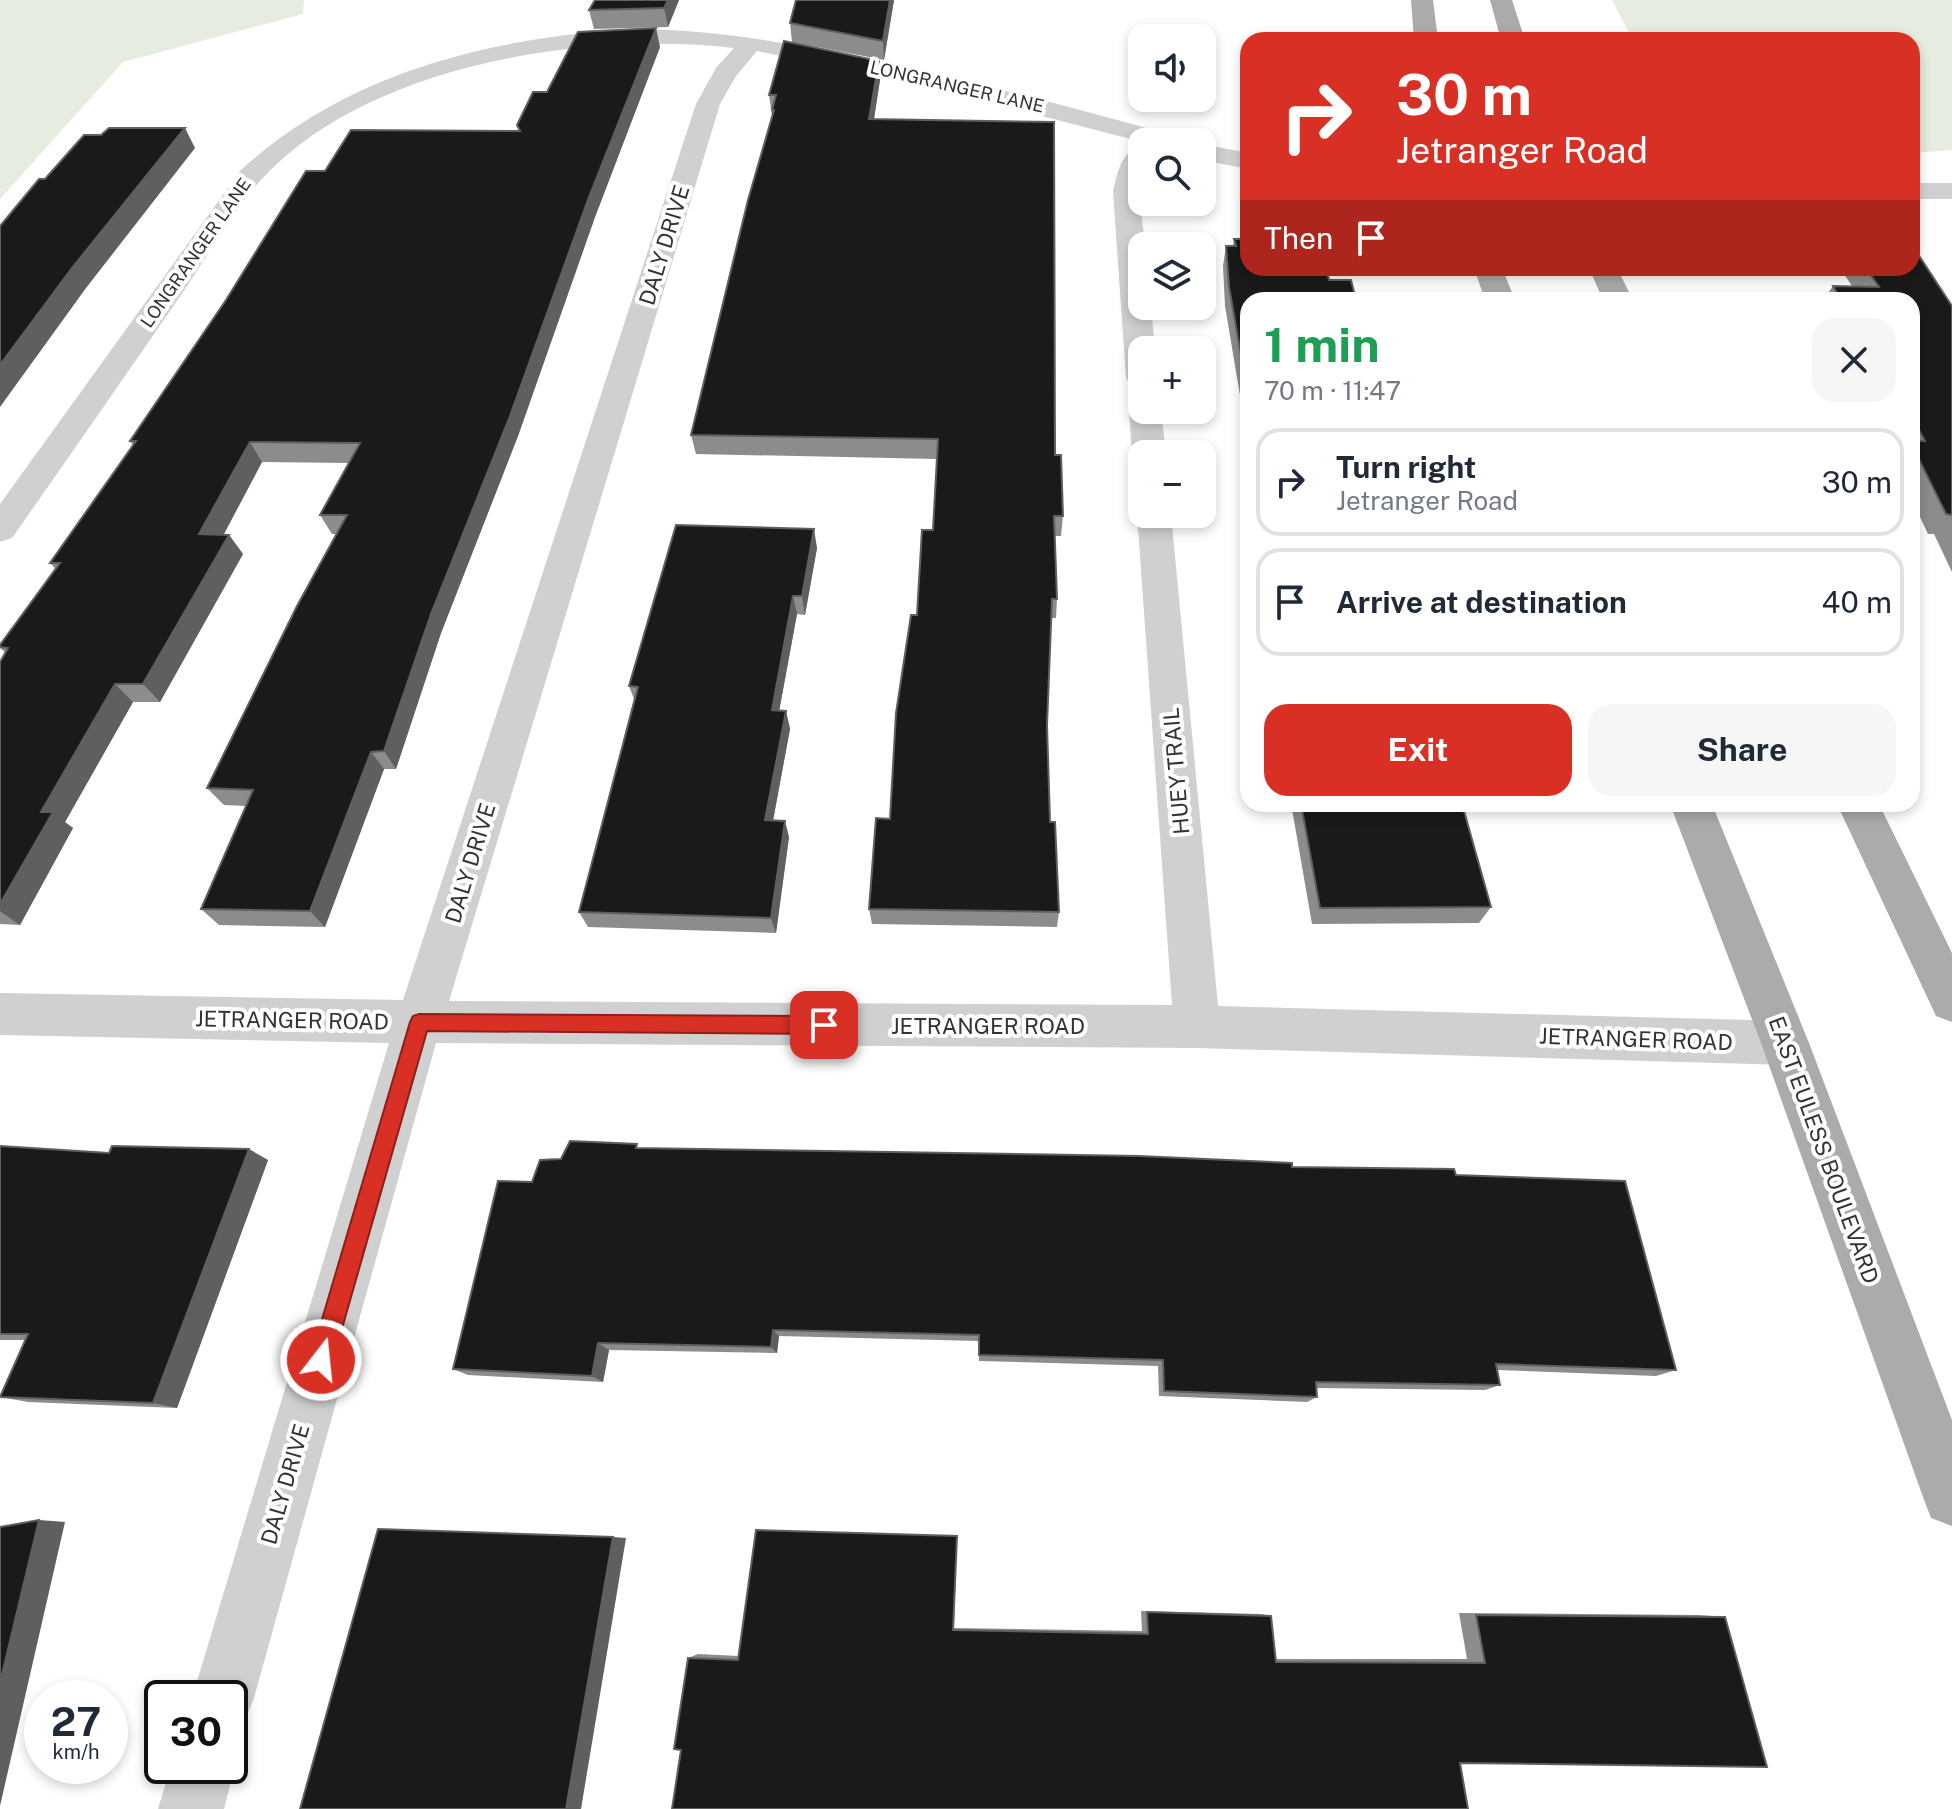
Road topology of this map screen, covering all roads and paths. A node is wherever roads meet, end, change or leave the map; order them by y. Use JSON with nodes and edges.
{"nodes":[{"id":1,"x":1422,"y":0,"type":"edge"},
{"id":2,"x":1501,"y":0,"type":"edge"},
{"id":3,"x":1425,"y":32,"type":"edge"},
{"id":4,"x":1511,"y":32,"type":"edge"},
{"id":5,"x":752,"y":43,"type":"junction"},
{"id":6,"x":1128,"y":136,"type":"edge"},
{"id":7,"x":1216,"y":155,"type":"edge"},
{"id":8,"x":1240,"y":159,"type":"edge"},
{"id":9,"x":1128,"y":184,"type":"edge"},
{"id":10,"x":1920,"y":191,"type":"edge"},
{"id":11,"x":1952,"y":191,"type":"edge"},
{"id":12,"x":1128,"y":214,"type":"edge"},
{"id":13,"x":1128,"y":216,"type":"edge"},
{"id":14,"x":1138,"y":336,"type":"edge"},
{"id":15,"x":1155,"y":528,"type":"edge"},
{"id":16,"x":0,"y":530,"type":"edge"},
{"id":17,"x":1694,"y":812,"type":"edge"},
{"id":18,"x":1862,"y":812,"type":"edge"},
{"id":19,"x":1952,"y":1001,"type":"edge"},
{"id":20,"x":0,"y":1014,"type":"edge"},
{"id":21,"x":419,"y":1022,"type":"junction"},
{"id":22,"x":1197,"y":1027,"type":"junction"},
{"id":23,"x":1785,"y":1043,"type":"junction"},
{"id":24,"x":1952,"y":1497,"type":"edge"},
{"id":25,"x":228,"y":1680,"type":"edge"},
{"id":26,"x":198,"y":1784,"type":"edge"},
{"id":27,"x":191,"y":1809,"type":"edge"}],
"edges":[{"from":1,"to":3,"type":"main road"},
{"from":2,"to":4,"type":"main road"},
{"from":5,"to":6,"type":"street","name":"LONGRANGER LANE"},
{"from":5,"to":16,"type":"street","name":"LONGRANGER LANE"},
{"from":5,"to":21,"type":"street","name":"DALY DRIVE"},
{"from":7,"to":8,"type":"street"},
{"from":9,"to":12,"type":"street"},
{"from":10,"to":11,"type":"street"},
{"from":13,"to":14,"type":"street"},
{"from":15,"to":22,"type":"street","name":"HUEY TRAIL"},
{"from":17,"to":23,"type":"main road","name":"EAST EULESS BOULEVARD"},
{"from":18,"to":19,"type":"main road"},
{"from":20,"to":21,"type":"street","name":"JETRANGER ROAD"},
{"from":21,"to":22,"type":"street","name":"JETRANGER ROAD"},
{"from":21,"to":25,"type":"street","name":"DALY DRIVE"},
{"from":22,"to":23,"type":"street","name":"JETRANGER ROAD"},
{"from":23,"to":24,"type":"main road","name":"EAST EULESS BOULEVARD"},
{"from":26,"to":27,"type":"street"}]}
